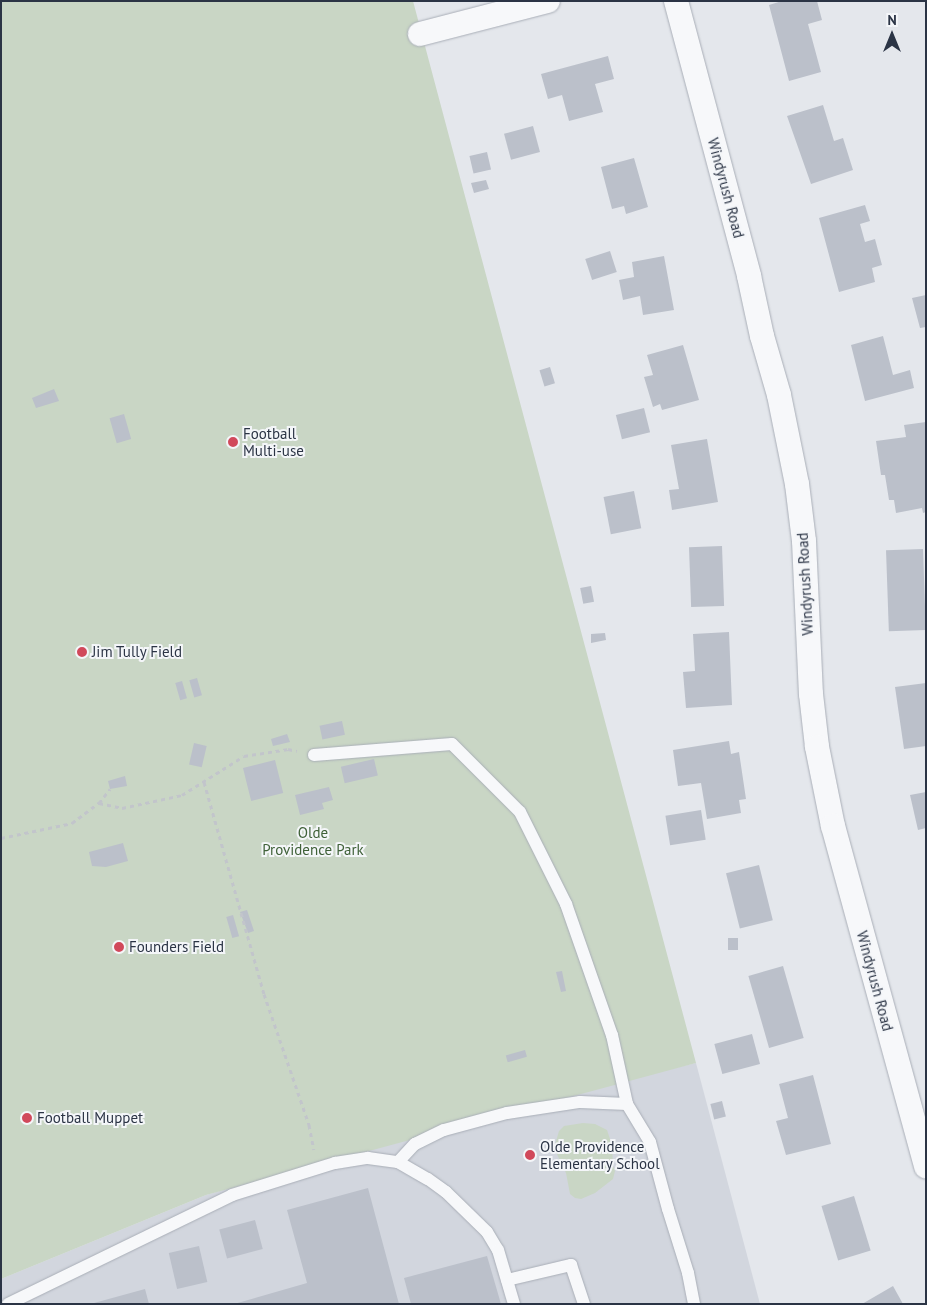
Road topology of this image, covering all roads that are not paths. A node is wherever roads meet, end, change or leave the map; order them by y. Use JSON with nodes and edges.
{"nodes":[{"id":1,"x":548,"y":1,"type":"edge"},
{"id":2,"x":676,"y":1,"type":"edge"},
{"id":3,"x":420,"y":34,"type":"dead end"},
{"id":4,"x":314,"y":755,"type":"road end"},
{"id":5,"x":627,"y":1104,"type":"junction"},
{"id":6,"x":921,"y":1134,"type":"edge"},
{"id":7,"x":398,"y":1162,"type":"junction"},
{"id":8,"x":926,"y":1167,"type":"edge"},
{"id":9,"x":507,"y":1280,"type":"junction"},
{"id":10,"x":8,"y":1304,"type":"edge"},
{"id":11,"x":514,"y":1304,"type":"edge"},
{"id":12,"x":584,"y":1304,"type":"edge"},
{"id":13,"x":694,"y":1304,"type":"edge"}],
"edges":[{"from":1,"to":3,"type":"street"},
{"from":2,"to":6,"type":"street","name":"Windyrush Road"},
{"from":4,"to":5,"type":"lane"},
{"from":5,"to":7,"type":"lane"},
{"from":5,"to":13,"type":"lane"},
{"from":6,"to":8,"type":"street","name":"Windyrush Road"},
{"from":7,"to":9,"type":"lane"},
{"from":7,"to":10,"type":"lane"},
{"from":9,"to":11,"type":"lane"},
{"from":9,"to":12,"type":"lane"}]}
